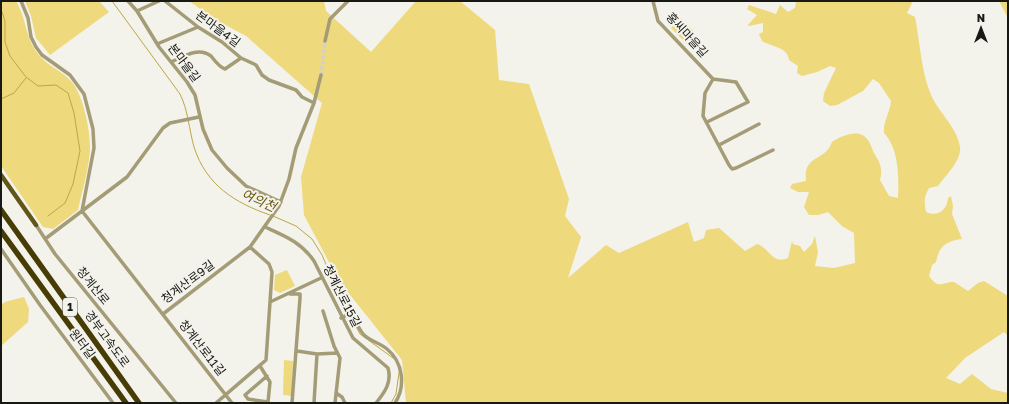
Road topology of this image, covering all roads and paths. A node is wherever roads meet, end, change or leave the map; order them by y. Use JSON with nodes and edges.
{"nodes":[{"id":1,"x":21,"y":1,"type":"edge"},
{"id":2,"x":128,"y":1,"type":"edge"},
{"id":3,"x":159,"y":1,"type":"edge"},
{"id":4,"x":165,"y":1,"type":"edge"},
{"id":5,"x":348,"y":1,"type":"edge"},
{"id":6,"x":653,"y":1,"type":"edge"},
{"id":7,"x":138,"y":12,"type":"junction"},
{"id":8,"x":198,"y":27,"type":"junction"},
{"id":9,"x":325,"y":41,"type":"tunnel mouth"},
{"id":10,"x":157,"y":44,"type":"junction"},
{"id":11,"x":241,"y":58,"type":"junction"},
{"id":12,"x":171,"y":62,"type":"junction"},
{"id":13,"x":321,"y":75,"type":"tunnel mouth"},
{"id":14,"x":713,"y":78,"type":"junction"},
{"id":15,"x":314,"y":103,"type":"junction"},
{"id":16,"x":197,"y":118,"type":"junction"},
{"id":17,"x":707,"y":122,"type":"junction"},
{"id":18,"x":759,"y":124,"type":"dead end"},
{"id":19,"x":719,"y":145,"type":"junction"},
{"id":20,"x":773,"y":150,"type":"dead end"},
{"id":21,"x":1,"y":175,"type":"edge"},
{"id":22,"x":280,"y":204,"type":"junction"},
{"id":23,"x":1,"y":210,"type":"edge"},
{"id":24,"x":82,"y":211,"type":"junction"},
{"id":25,"x":36,"y":225,"type":"joint"},
{"id":26,"x":266,"y":226,"type":"junction"},
{"id":27,"x":1,"y":231,"type":"edge"},
{"id":28,"x":44,"y":239,"type":"junction"},
{"id":29,"x":250,"y":247,"type":"junction"},
{"id":30,"x":1,"y":249,"type":"edge"},
{"id":31,"x":321,"y":278,"type":"junction"},
{"id":32,"x":289,"y":294,"type":"junction"},
{"id":33,"x":270,"y":302,"type":"junction"},
{"id":34,"x":323,"y":311,"type":"dead end"},
{"id":35,"x":163,"y":314,"type":"junction"},
{"id":36,"x":341,"y":318,"type":"junction"},
{"id":37,"x":297,"y":351,"type":"junction"},
{"id":38,"x":337,"y":353,"type":"junction"},
{"id":39,"x":317,"y":354,"type":"junction"},
{"id":40,"x":260,"y":366,"type":"junction"},
{"id":41,"x":267,"y":376,"type":"junction"},
{"id":42,"x":336,"y":393,"type":"junction"},
{"id":43,"x":226,"y":395,"type":"junction"},
{"id":44,"x":268,"y":402,"type":"edge"},
{"id":45,"x":113,"y":403,"type":"edge"},
{"id":46,"x":126,"y":403,"type":"edge"},
{"id":47,"x":139,"y":403,"type":"edge"},
{"id":48,"x":176,"y":403,"type":"edge"},
{"id":49,"x":216,"y":403,"type":"edge"},
{"id":50,"x":232,"y":403,"type":"edge"},
{"id":51,"x":292,"y":403,"type":"edge"},
{"id":52,"x":314,"y":403,"type":"edge"},
{"id":53,"x":334,"y":403,"type":"edge"},
{"id":54,"x":345,"y":403,"type":"edge"},
{"id":55,"x":376,"y":403,"type":"edge"},
{"id":56,"x":396,"y":403,"type":"edge"}],
"edges":[{"from":1,"to":24,"type":"street"},
{"from":2,"to":7,"type":"street","name":"본마을길"},
{"from":3,"to":7,"type":"street"},
{"from":4,"to":8,"type":"street","name":"본마을4길"},
{"from":5,"to":9,"type":"street"},
{"from":6,"to":14,"type":"street","name":"홍씨마을길"},
{"from":7,"to":10,"type":"street","name":"본마을길"},
{"from":8,"to":10,"type":"street","name":"본마을길"},
{"from":8,"to":11,"type":"street","name":"본마을4길"},
{"from":10,"to":12,"type":"street","name":"본마을길"},
{"from":11,"to":12,"type":"street"},
{"from":11,"to":15,"type":"street"},
{"from":12,"to":16,"type":"street","name":"본마을길"},
{"from":13,"to":15,"type":"street"},
{"from":14,"to":17,"type":"street"},
{"from":14,"to":17,"type":"street"},
{"from":15,"to":22,"type":"street"},
{"from":16,"to":22,"type":"street","name":"본마을길"},
{"from":16,"to":24,"type":"street"},
{"from":17,"to":19,"type":"street"},
{"from":18,"to":19,"type":"street"},
{"from":19,"to":20,"type":"street"},
{"from":21,"to":25,"type":"main road","name":"청계산로"},
{"from":22,"to":26,"type":"street","name":"청계산로9길"},
{"from":23,"to":47,"type":"highway","name":"경부고속도로","number":"1"},
{"from":24,"to":28,"type":"street"},
{"from":24,"to":35,"type":"street","name":"청계산로9길"},
{"from":25,"to":28,"type":"street","name":"청계산로"},
{"from":26,"to":29,"type":"street","name":"청계산로9길"},
{"from":26,"to":31,"type":"street","name":"청계산로15길"},
{"from":27,"to":46,"type":"highway","name":"경부고속도로","number":"1"},
{"from":28,"to":48,"type":"street","name":"청계산로"},
{"from":29,"to":33,"type":"street","name":"청계산로11길"},
{"from":29,"to":35,"type":"street","name":"청계산로9길"},
{"from":30,"to":45,"type":"street","name":"원터길"},
{"from":31,"to":32,"type":"street"},
{"from":31,"to":36,"type":"street","name":"청계산로15길"},
{"from":32,"to":33,"type":"street"},
{"from":32,"to":37,"type":"street"},
{"from":33,"to":40,"type":"street","name":"청계산로11길"},
{"from":34,"to":38,"type":"street"},
{"from":35,"to":43,"type":"street","name":"청계산로11길"},
{"from":36,"to":55,"type":"street","name":"청계산로15길"},
{"from":36,"to":56,"type":"street"},
{"from":37,"to":39,"type":"street"},
{"from":37,"to":51,"type":"street"},
{"from":38,"to":39,"type":"street"},
{"from":38,"to":42,"type":"street"},
{"from":39,"to":52,"type":"street"},
{"from":40,"to":41,"type":"street"},
{"from":40,"to":43,"type":"street","name":"청계산로11길"},
{"from":41,"to":44,"type":"street"},
{"from":41,"to":44,"type":"street"},
{"from":42,"to":53,"type":"street"},
{"from":42,"to":54,"type":"street"},
{"from":43,"to":49,"type":"street","name":"청계산로11길"},
{"from":43,"to":50,"type":"street","name":"청계산로11길"}]}
